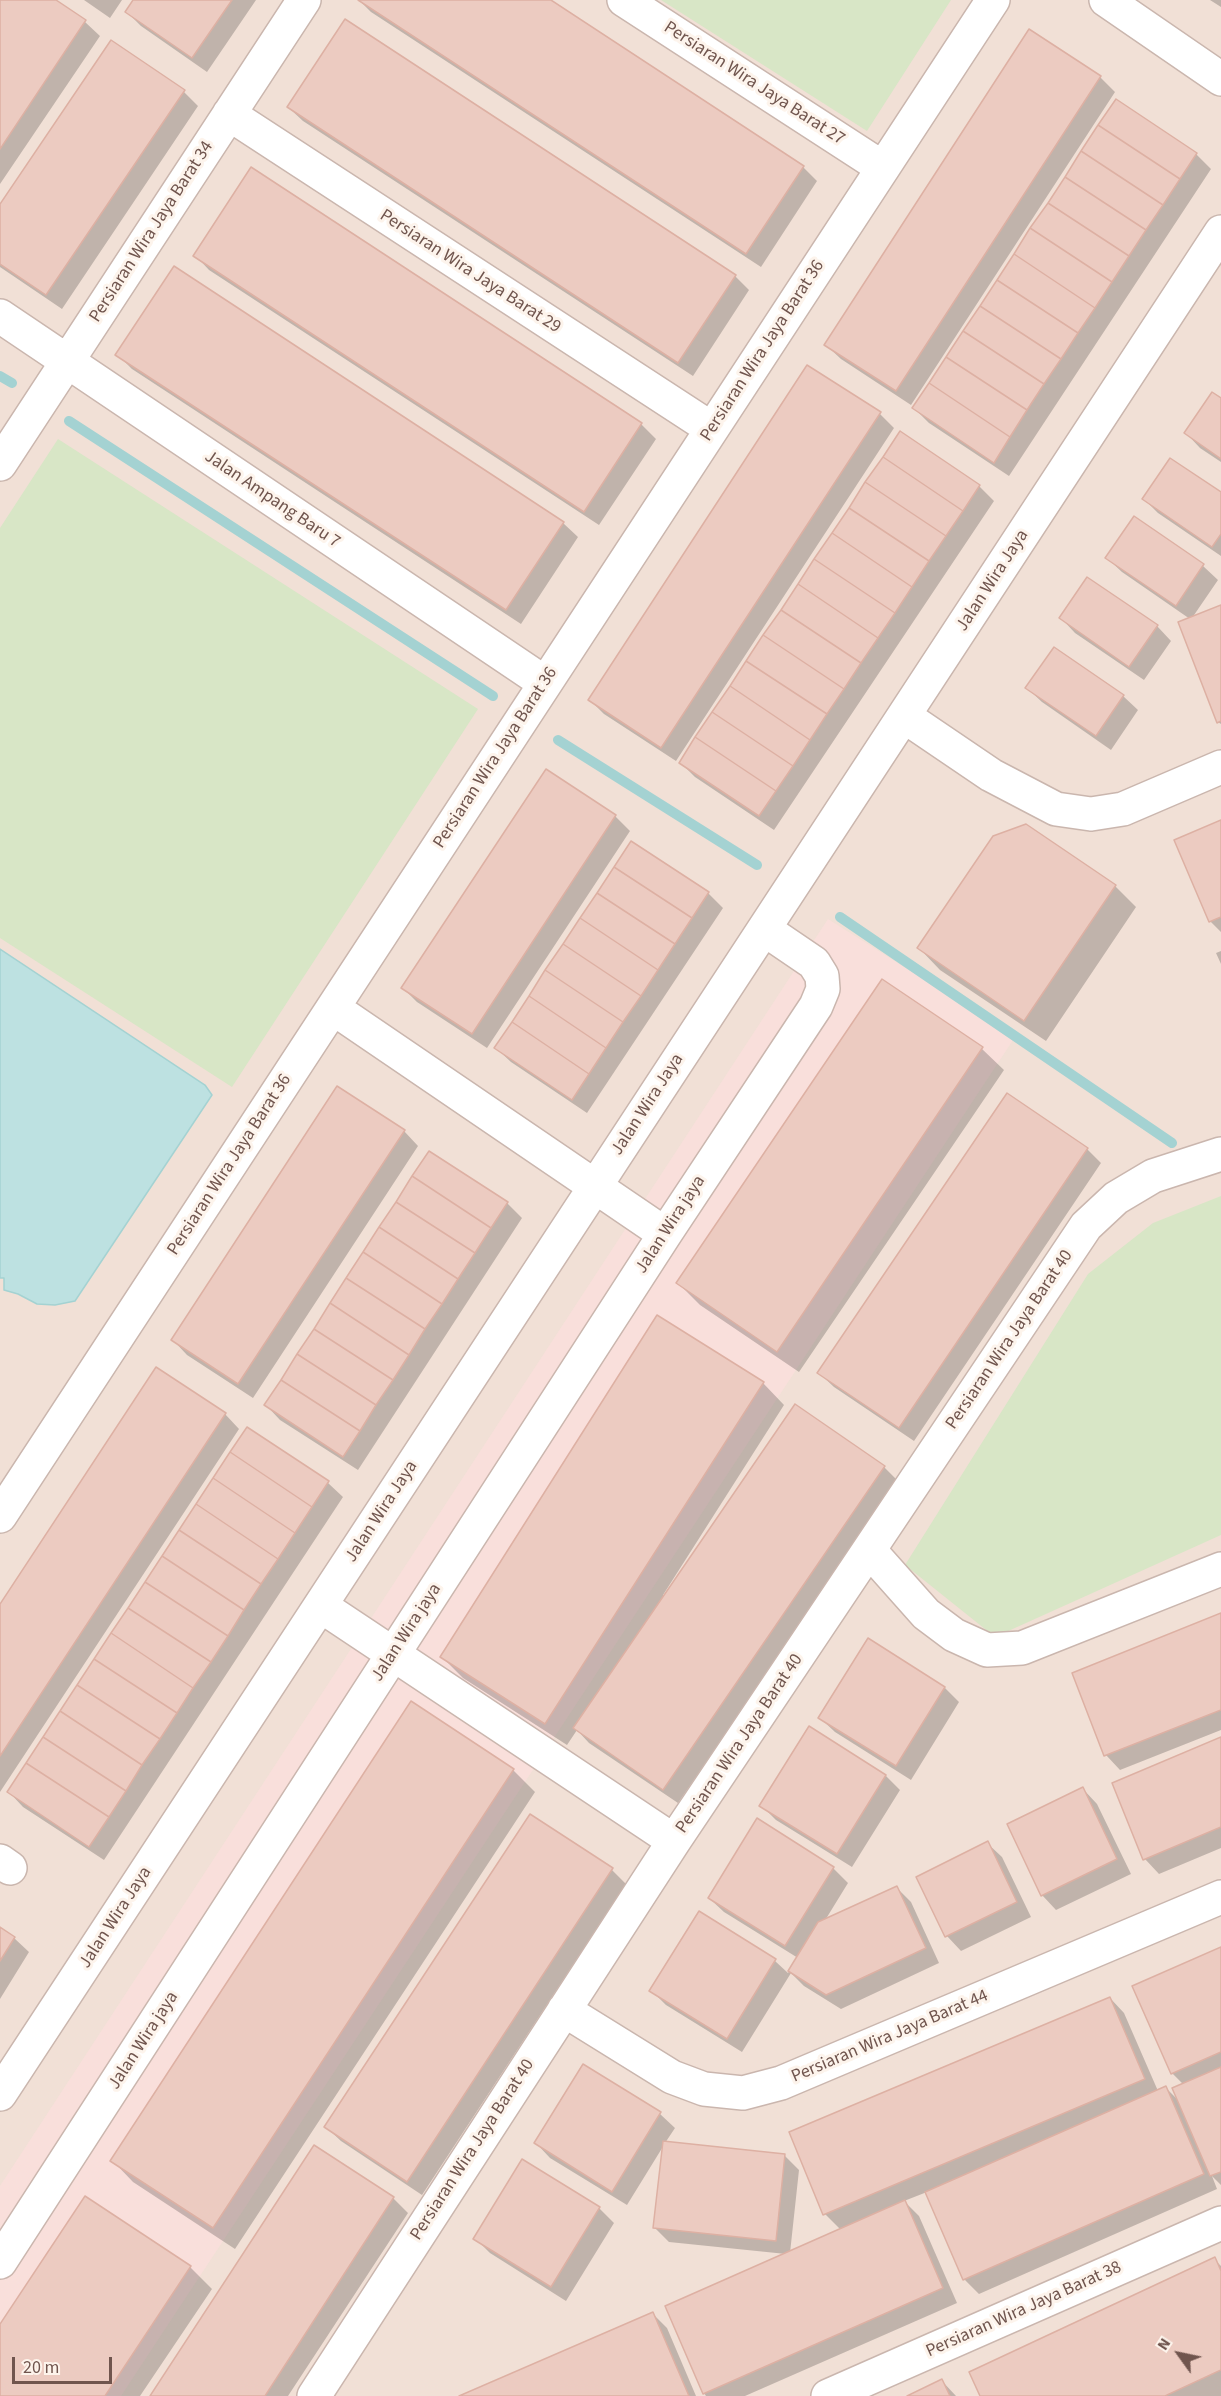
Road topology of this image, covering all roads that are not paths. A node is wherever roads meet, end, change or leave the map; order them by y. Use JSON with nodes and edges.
{"nodes":[{"id":1,"x":304,"y":0,"type":"edge"},
{"id":2,"x":624,"y":0,"type":"edge"},
{"id":3,"x":993,"y":0,"type":"edge"},
{"id":4,"x":1106,"y":0,"type":"edge"},
{"id":5,"x":1221,"y":79,"type":"edge"},
{"id":6,"x":229,"y":114,"type":"junction"},
{"id":7,"x":883,"y":168,"type":"junction"},
{"id":8,"x":1221,"y":232,"type":"edge"},
{"id":9,"x":0,"y":316,"type":"edge"},
{"id":10,"x":67,"y":362,"type":"junction"},
{"id":11,"x":712,"y":429,"type":"junction"},
{"id":12,"x":0,"y":464,"type":"edge"},
{"id":13,"x":545,"y":683,"type":"junction"},
{"id":14,"x":904,"y":716,"type":"junction"},
{"id":15,"x":1221,"y":767,"type":"edge"},
{"id":16,"x":764,"y":929,"type":"junction"},
{"id":17,"x":333,"y":1008,"type":"junction"},
{"id":18,"x":1221,"y":1154,"type":"edge"},
{"id":19,"x":594,"y":1187,"type":"junction"},
{"id":20,"x":664,"y":1234,"type":"junction"},
{"id":21,"x":0,"y":1516,"type":"edge"},
{"id":22,"x":870,"y":1551,"type":"junction"},
{"id":23,"x":1221,"y":1569,"type":"edge"},
{"id":24,"x":321,"y":1606,"type":"junction"},
{"id":25,"x":394,"y":1654,"type":"junction"},
{"id":26,"x":674,"y":1841,"type":"junction"},
{"id":27,"x":1221,"y":1897,"type":"edge"},
{"id":28,"x":564,"y":2010,"type":"junction"},
{"id":29,"x":0,"y":2094,"type":"edge"},
{"id":30,"x":1221,"y":2223,"type":"edge"},
{"id":31,"x":0,"y":2262,"type":"edge"},
{"id":32,"x":314,"y":2396,"type":"edge"},
{"id":33,"x":828,"y":2396,"type":"edge"}],
"edges":[{"from":1,"to":6,"type":"street","name":"Persiaran Wira Jaya Barat 34"},
{"from":2,"to":7,"type":"street","name":"Persiaran Wira Jaya Barat 27"},
{"from":3,"to":7,"type":"street","name":"Persiaran Wira Jaya Barat 36"},
{"from":4,"to":5,"type":"street"},
{"from":6,"to":10,"type":"street","name":"Persiaran Wira Jaya Barat 34"},
{"from":6,"to":11,"type":"street","name":"Persiaran Wira Jaya Barat 29"},
{"from":7,"to":11,"type":"street","name":"Persiaran Wira Jaya Barat 36"},
{"from":8,"to":14,"type":"street","name":"Jalan Wira Jaya"},
{"from":9,"to":10,"type":"street","name":"Jalan Ampang Baru 7"},
{"from":10,"to":12,"type":"street","name":"Persiaran Wira Jaya Barat 34"},
{"from":10,"to":13,"type":"street","name":"Jalan Ampang Baru 7"},
{"from":11,"to":13,"type":"street","name":"Persiaran Wira Jaya Barat 36"},
{"from":13,"to":17,"type":"street","name":"Persiaran Wira Jaya Barat 36"},
{"from":14,"to":15,"type":"street"},
{"from":14,"to":16,"type":"street","name":"Jalan Wira Jaya"},
{"from":16,"to":19,"type":"street","name":"Jalan Wira Jaya"},
{"from":16,"to":20,"type":"street","name":"Jalan Wira jaya"},
{"from":17,"to":19,"type":"street"},
{"from":17,"to":21,"type":"street","name":"Persiaran Wira Jaya Barat 36"},
{"from":18,"to":22,"type":"street","name":"Persiaran Wira Jaya Barat 40"},
{"from":19,"to":20,"type":"street"},
{"from":19,"to":24,"type":"street","name":"Jalan Wira Jaya"},
{"from":20,"to":25,"type":"street","name":"Jalan Wira jaya"},
{"from":22,"to":23,"type":"street"},
{"from":22,"to":26,"type":"street","name":"Persiaran Wira Jaya Barat 40"},
{"from":24,"to":25,"type":"street"},
{"from":24,"to":29,"type":"street","name":"Jalan Wira Jaya"},
{"from":25,"to":26,"type":"street"},
{"from":25,"to":31,"type":"street","name":"Jalan Wira jaya"},
{"from":26,"to":28,"type":"street","name":"Persiaran Wira Jaya Barat 40"},
{"from":27,"to":28,"type":"street","name":"Persiaran Wira Jaya Barat 44"},
{"from":28,"to":32,"type":"street","name":"Persiaran Wira Jaya Barat 40"},
{"from":30,"to":33,"type":"street","name":"Persiaran Wira Jaya Barat 38"}]}
